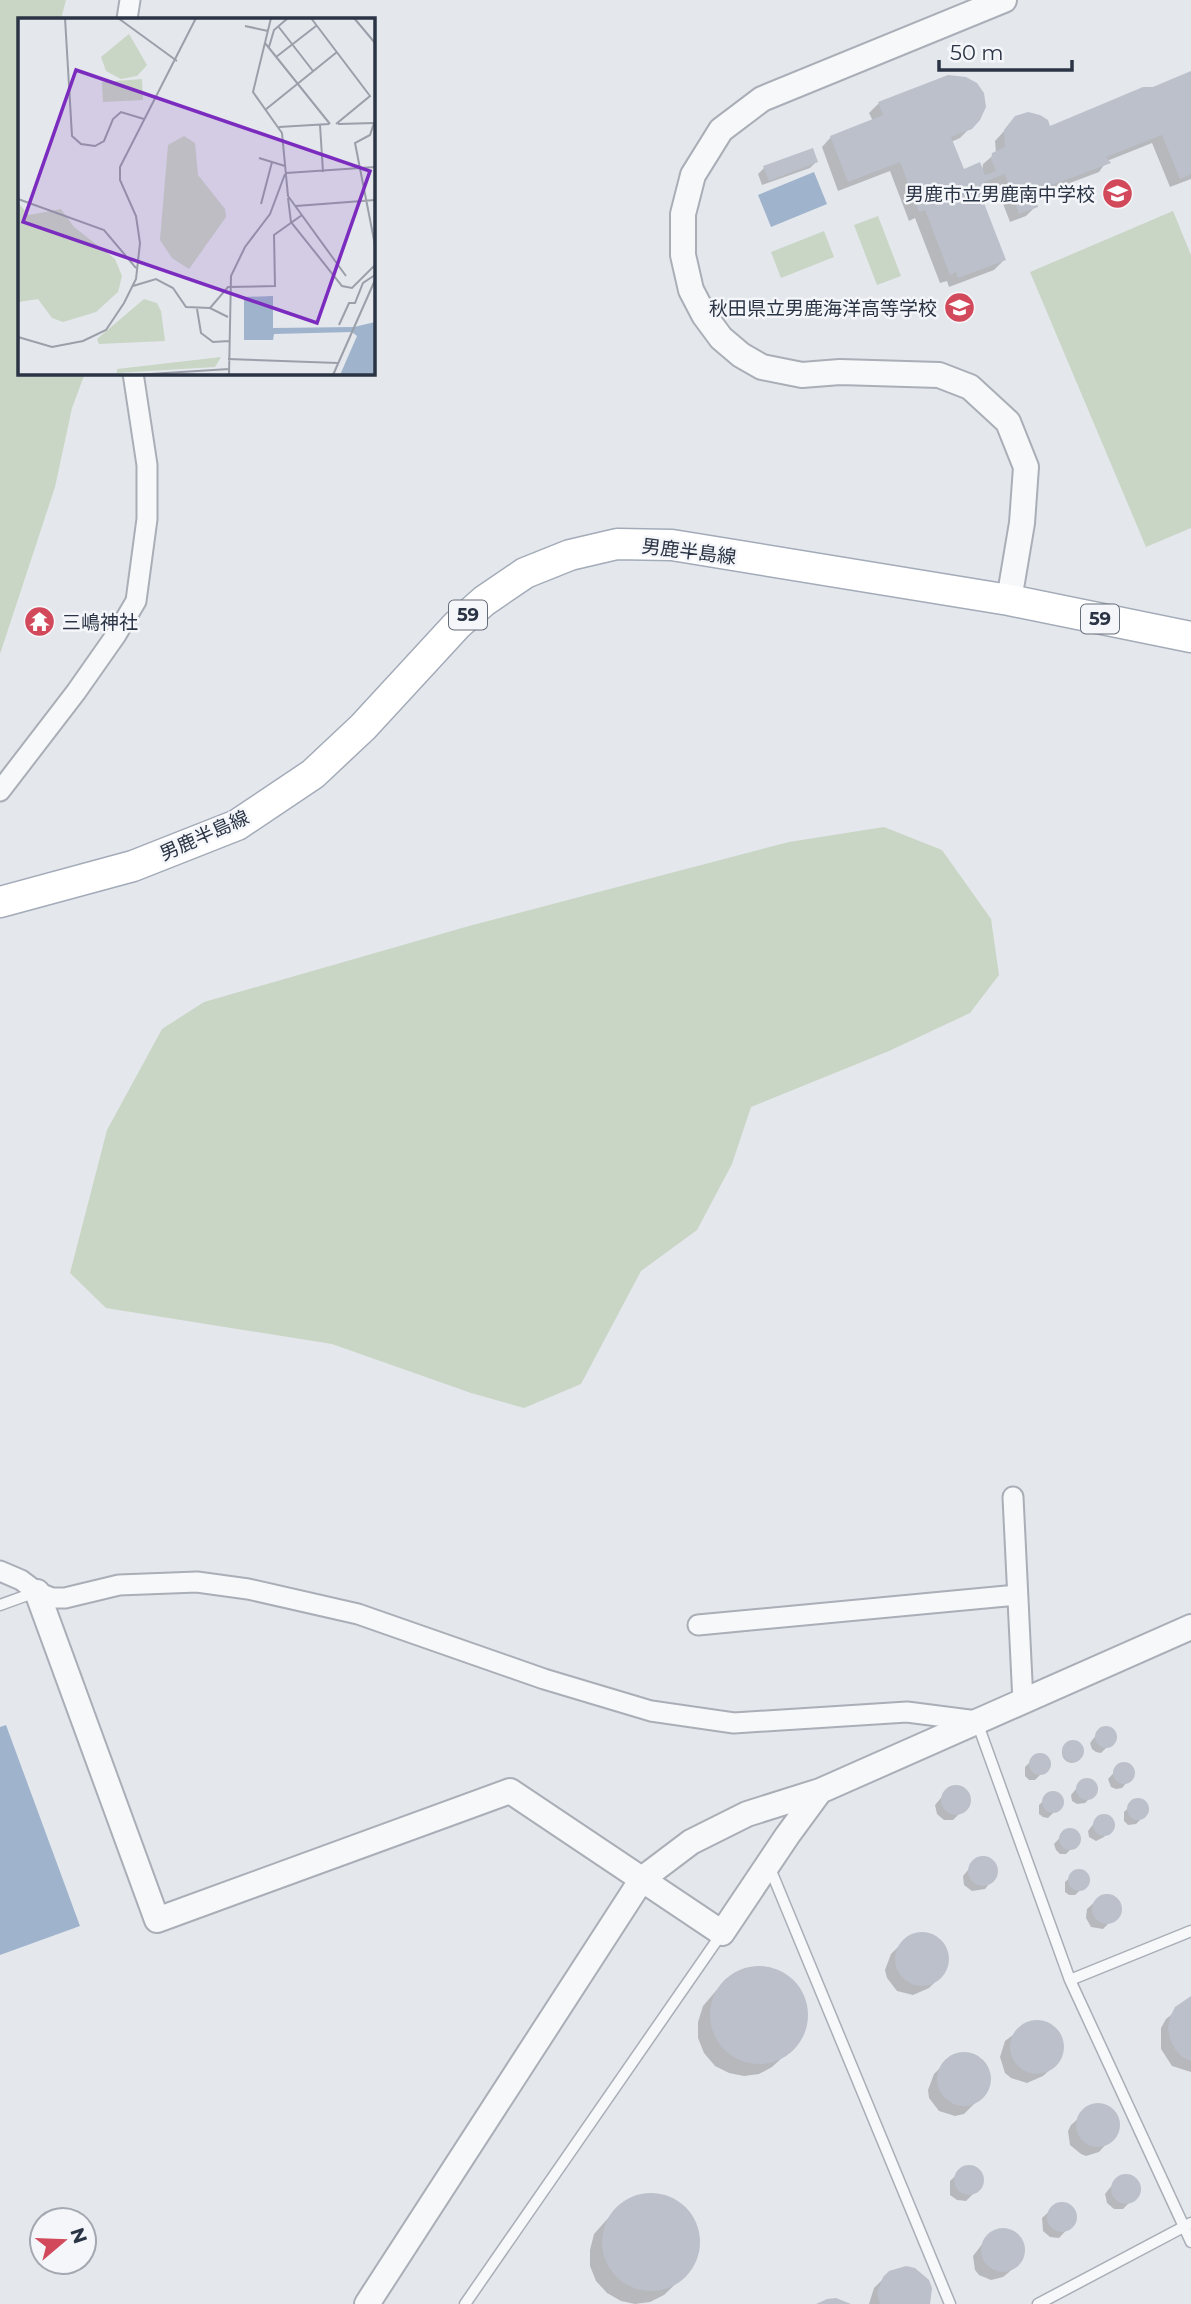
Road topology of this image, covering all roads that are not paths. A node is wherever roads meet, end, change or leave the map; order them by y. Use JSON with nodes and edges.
{"nodes":[{"id":1,"x":130,"y":0,"type":"edge"},
{"id":2,"x":1004,"y":0,"type":"edge"},
{"id":3,"x":127,"y":18,"type":"edge"},
{"id":4,"x":133,"y":374,"type":"edge"},
{"id":5,"x":1009,"y":600,"type":"junction"},
{"id":6,"x":1191,"y":637,"type":"edge"},
{"id":7,"x":0,"y":791,"type":"edge"},
{"id":8,"x":0,"y":902,"type":"edge"},
{"id":9,"x":1013,"y":1497,"type":"dead end"},
{"id":10,"x":0,"y":1571,"type":"edge"},
{"id":11,"x":37,"y":1592,"type":"junction"},
{"id":12,"x":1017,"y":1595,"type":"junction"},
{"id":13,"x":0,"y":1605,"type":"edge"},
{"id":14,"x":698,"y":1625,"type":"dead end"},
{"id":15,"x":1191,"y":1627,"type":"edge"},
{"id":16,"x":1023,"y":1702,"type":"junction"},
{"id":17,"x":977,"y":1721,"type":"junction"},
{"id":18,"x":820,"y":1791,"type":"junction"},
{"id":19,"x":769,"y":1865,"type":"junction"},
{"id":20,"x":642,"y":1879,"type":"junction"},
{"id":21,"x":1191,"y":1931,"type":"edge"},
{"id":22,"x":722,"y":1933,"type":"junction"},
{"id":23,"x":1070,"y":1980,"type":"junction"},
{"id":24,"x":1187,"y":2225,"type":"edge"},
{"id":25,"x":1191,"y":2242,"type":"edge"},
{"id":26,"x":367,"y":2304,"type":"edge"},
{"id":27,"x":465,"y":2304,"type":"edge"},
{"id":28,"x":950,"y":2304,"type":"edge"},
{"id":29,"x":1038,"y":2304,"type":"edge"}],
"edges":[{"from":1,"to":3,"type":"street"},
{"from":2,"to":5,"type":"street"},
{"from":4,"to":7,"type":"street"},
{"from":5,"to":6,"type":"main road","name":"男鹿半島線","number":"59"},
{"from":5,"to":8,"type":"main road","name":"男鹿半島線","number":"59"},
{"from":9,"to":12,"type":"street"},
{"from":10,"to":11,"type":"street"},
{"from":11,"to":13,"type":"lane"},
{"from":11,"to":17,"type":"street"},
{"from":11,"to":20,"type":"street"},
{"from":12,"to":14,"type":"street"},
{"from":12,"to":16,"type":"street"},
{"from":15,"to":16,"type":"street"},
{"from":16,"to":17,"type":"street"},
{"from":17,"to":18,"type":"street"},
{"from":17,"to":23,"type":"lane"},
{"from":18,"to":19,"type":"street"},
{"from":18,"to":20,"type":"street"},
{"from":19,"to":22,"type":"street"},
{"from":19,"to":28,"type":"lane"},
{"from":20,"to":22,"type":"street"},
{"from":20,"to":26,"type":"street"},
{"from":21,"to":23,"type":"lane"},
{"from":22,"to":27,"type":"lane"},
{"from":23,"to":24,"type":"lane"},
{"from":24,"to":25,"type":"lane"},
{"from":24,"to":29,"type":"lane"}]}
